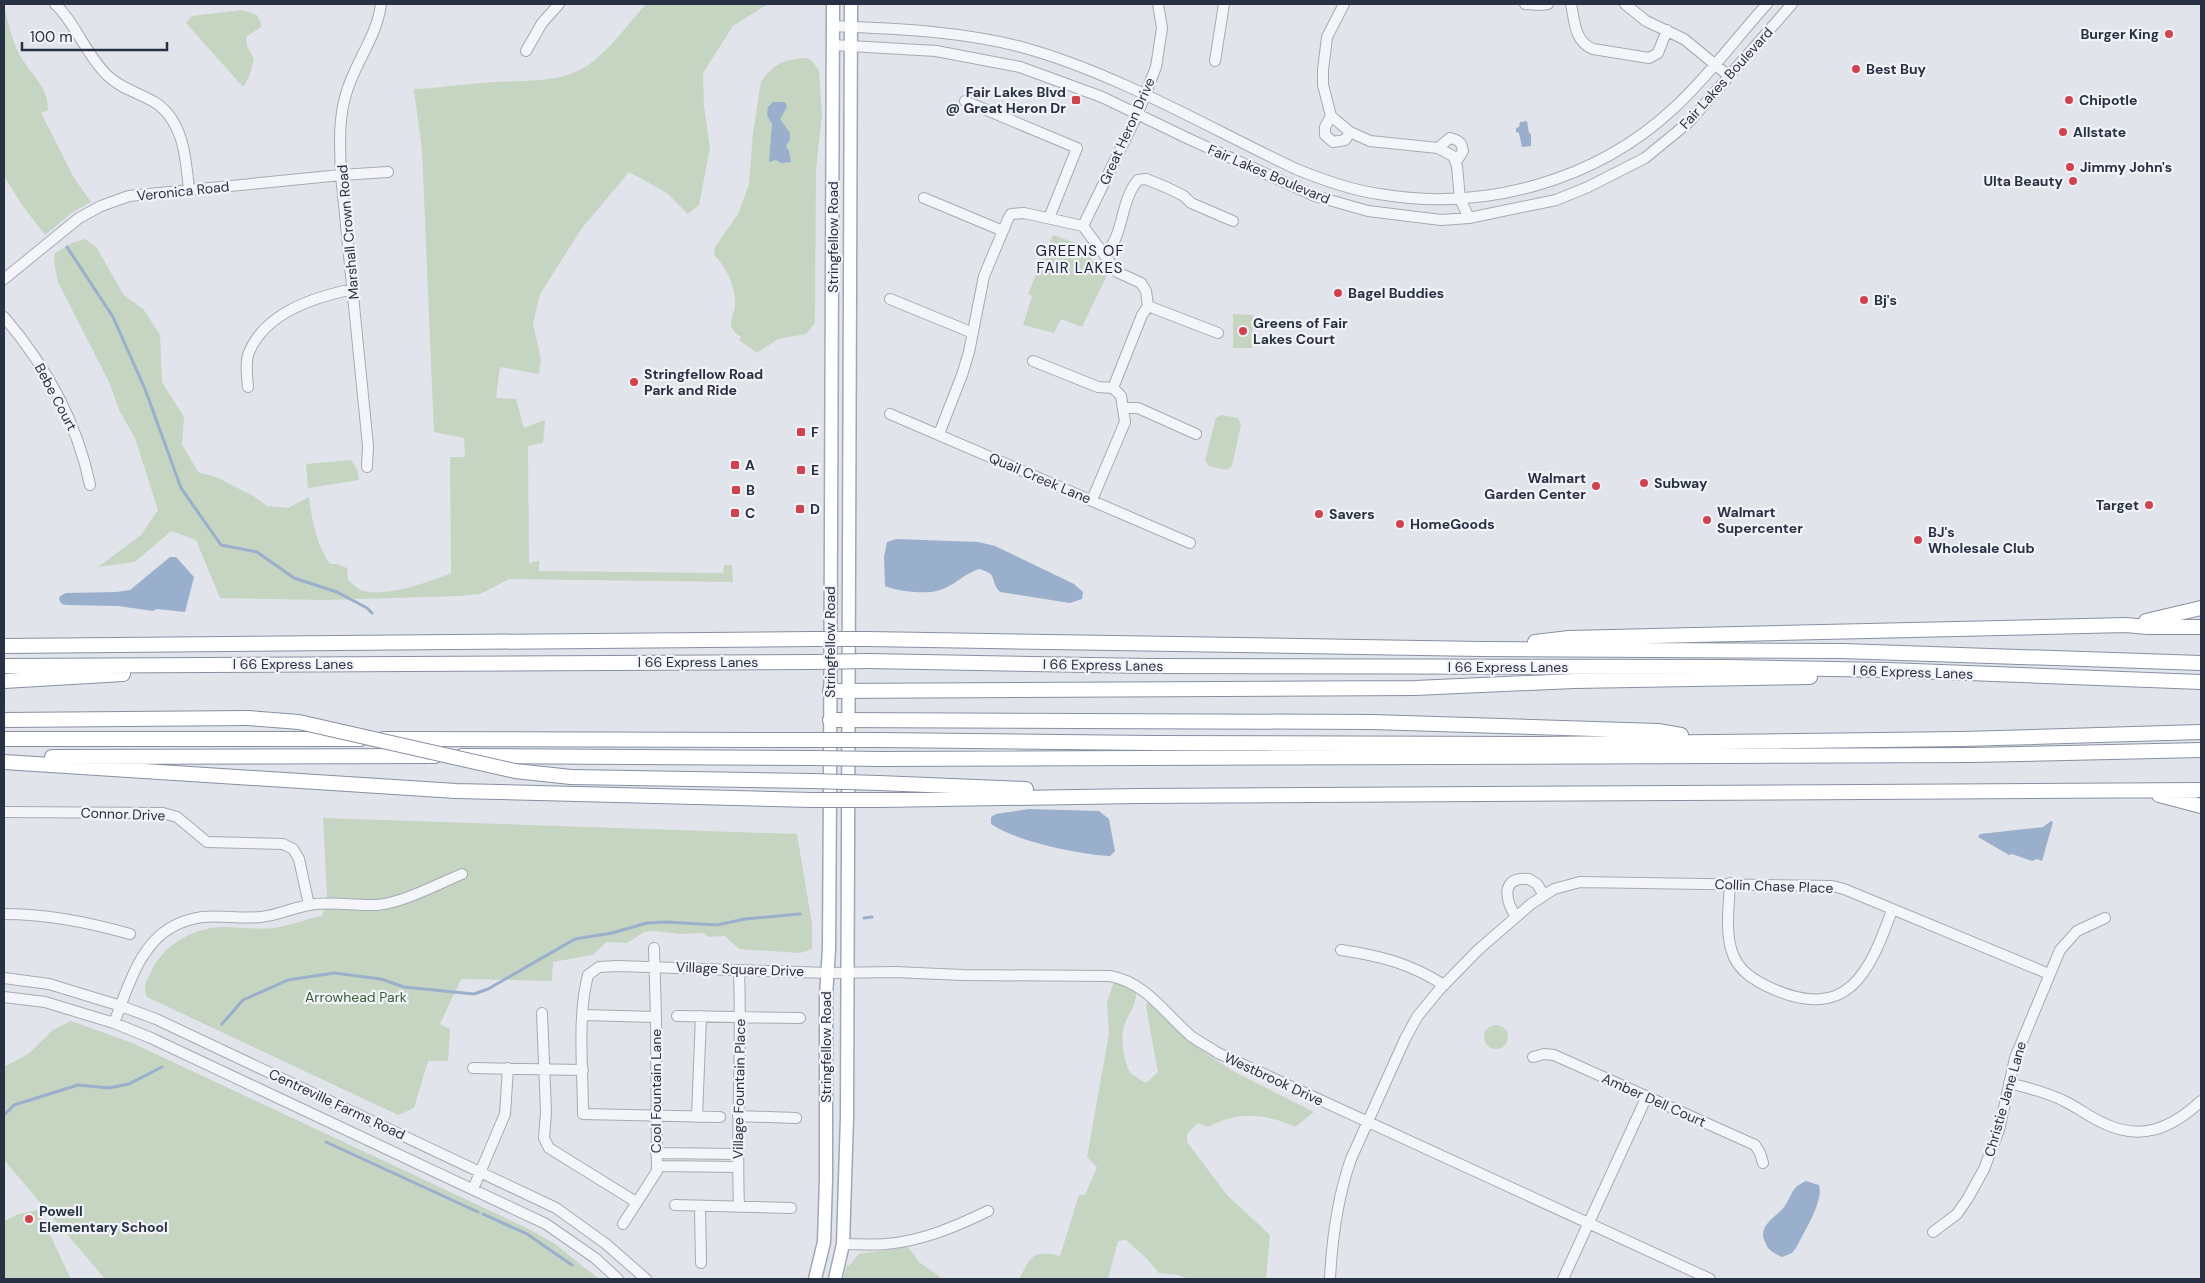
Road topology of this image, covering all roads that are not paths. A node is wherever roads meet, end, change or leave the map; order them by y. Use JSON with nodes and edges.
{"nodes":[{"id":1,"x":57,"y":4,"type":"edge"},
{"id":2,"x":381,"y":4,"type":"edge"},
{"id":3,"x":559,"y":4,"type":"edge"},
{"id":4,"x":833,"y":4,"type":"edge"},
{"id":5,"x":851,"y":4,"type":"edge"},
{"id":6,"x":1158,"y":4,"type":"edge"},
{"id":7,"x":1224,"y":4,"type":"edge"},
{"id":8,"x":1344,"y":4,"type":"edge"},
{"id":9,"x":1525,"y":4,"type":"edge"},
{"id":10,"x":1548,"y":4,"type":"edge"},
{"id":11,"x":1571,"y":4,"type":"edge"},
{"id":12,"x":1625,"y":4,"type":"edge"},
{"id":13,"x":1768,"y":4,"type":"edge"},
{"id":14,"x":1792,"y":4,"type":"edge"},
{"id":15,"x":833,"y":26,"type":"junction"},
{"id":16,"x":851,"y":27,"type":"junction"},
{"id":17,"x":1667,"y":30,"type":"junction"},
{"id":18,"x":833,"y":45,"type":"junction"},
{"id":19,"x":851,"y":46,"type":"junction"},
{"id":20,"x":526,"y":52,"type":"dead end"},
{"id":21,"x":1215,"y":61,"type":"dead end"},
{"id":22,"x":1715,"y":64,"type":"junction"},
{"id":23,"x":1729,"y":76,"type":"junction"},
{"id":24,"x":1146,"y":96,"type":"junction"},
{"id":25,"x":965,"y":101,"type":"dead end"},
{"id":26,"x":1138,"y":113,"type":"junction"},
{"id":27,"x":1331,"y":116,"type":"junction"},
{"id":28,"x":1350,"y":132,"type":"junction"},
{"id":29,"x":1438,"y":148,"type":"junction"},
{"id":30,"x":1456,"y":162,"type":"junction"},
{"id":31,"x":388,"y":172,"type":"dead end"},
{"id":32,"x":341,"y":175,"type":"junction"},
{"id":33,"x":189,"y":190,"type":"junction"},
{"id":34,"x":924,"y":198,"type":"dead end"},
{"id":35,"x":1460,"y":199,"type":"junction"},
{"id":36,"x":1049,"y":218,"type":"junction"},
{"id":37,"x":1469,"y":218,"type":"junction"},
{"id":38,"x":1450,"y":220,"type":"junction"},
{"id":39,"x":1233,"y":221,"type":"dead end"},
{"id":40,"x":1083,"y":226,"type":"junction"},
{"id":41,"x":1003,"y":231,"type":"junction"},
{"id":42,"x":1105,"y":254,"type":"junction"},
{"id":43,"x":4,"y":280,"type":"edge"},
{"id":44,"x":353,"y":289,"type":"junction"},
{"id":45,"x":890,"y":299,"type":"dead end"},
{"id":46,"x":1148,"y":306,"type":"junction"},
{"id":47,"x":4,"y":317,"type":"edge"},
{"id":48,"x":973,"y":333,"type":"junction"},
{"id":49,"x":1218,"y":333,"type":"dead end"},
{"id":50,"x":1033,"y":361,"type":"dead end"},
{"id":51,"x":248,"y":387,"type":"dead end"},
{"id":52,"x":1113,"y":388,"type":"junction"},
{"id":53,"x":1122,"y":408,"type":"junction"},
{"id":54,"x":890,"y":414,"type":"dead end"},
{"id":55,"x":939,"y":434,"type":"junction"},
{"id":56,"x":1196,"y":434,"type":"dead end"},
{"id":57,"x":367,"y":468,"type":"dead end"},
{"id":58,"x":90,"y":485,"type":"dead end"},
{"id":59,"x":1092,"y":500,"type":"junction"},
{"id":60,"x":1190,"y":543,"type":"dead end"},
{"id":61,"x":2201,"y":608,"type":"edge"},
{"id":62,"x":2126,"y":625,"type":"junction"},
{"id":63,"x":2201,"y":627,"type":"edge"},
{"id":64,"x":4,"y":646,"type":"edge"},
{"id":65,"x":1482,"y":649,"type":"junction"},
{"id":66,"x":2201,"y":663,"type":"edge"},
{"id":67,"x":268,"y":665,"type":"junction"},
{"id":68,"x":4,"y":666,"type":"edge"},
{"id":69,"x":1888,"y":670,"type":"junction"},
{"id":70,"x":4,"y":682,"type":"edge"},
{"id":71,"x":2201,"y":682,"type":"edge"},
{"id":72,"x":849,"y":691,"type":"junction"},
{"id":73,"x":830,"y":692,"type":"junction"},
{"id":74,"x":4,"y":720,"type":"edge"},
{"id":75,"x":830,"y":720,"type":"junction"},
{"id":76,"x":849,"y":720,"type":"junction"},
{"id":77,"x":2201,"y":732,"type":"edge"},
{"id":78,"x":4,"y":739,"type":"edge"},
{"id":79,"x":1716,"y":740,"type":"junction"},
{"id":80,"x":2201,"y":750,"type":"edge"},
{"id":81,"x":4,"y":757,"type":"edge"},
{"id":82,"x":4,"y":762,"type":"edge"},
{"id":83,"x":2119,"y":790,"type":"junction"},
{"id":84,"x":2201,"y":790,"type":"edge"},
{"id":85,"x":1138,"y":796,"type":"junction"},
{"id":86,"x":2201,"y":806,"type":"edge"},
{"id":87,"x":4,"y":812,"type":"edge"},
{"id":88,"x":462,"y":874,"type":"dead end"},
{"id":89,"x":1730,"y":884,"type":"junction"},
{"id":90,"x":1544,"y":894,"type":"junction"},
{"id":91,"x":309,"y":905,"type":"junction"},
{"id":92,"x":1892,"y":910,"type":"junction"},
{"id":93,"x":4,"y":914,"type":"edge"},
{"id":94,"x":1516,"y":916,"type":"junction"},
{"id":95,"x":2105,"y":918,"type":"dead end"},
{"id":96,"x":130,"y":934,"type":"dead end"},
{"id":97,"x":654,"y":948,"type":"dead end"},
{"id":98,"x":1341,"y":950,"type":"dead end"},
{"id":99,"x":653,"y":967,"type":"junction"},
{"id":100,"x":739,"y":970,"type":"junction"},
{"id":101,"x":827,"y":973,"type":"junction"},
{"id":102,"x":847,"y":973,"type":"junction"},
{"id":103,"x":2049,"y":974,"type":"junction"},
{"id":104,"x":4,"y":978,"type":"edge"},
{"id":105,"x":1444,"y":985,"type":"junction"},
{"id":106,"x":4,"y":997,"type":"edge"},
{"id":107,"x":121,"y":1006,"type":"junction"},
{"id":108,"x":542,"y":1013,"type":"dead end"},
{"id":109,"x":583,"y":1015,"type":"junction"},
{"id":110,"x":656,"y":1016,"type":"junction"},
{"id":111,"x":677,"y":1016,"type":"dead end"},
{"id":112,"x":701,"y":1016,"type":"junction"},
{"id":113,"x":741,"y":1016,"type":"junction"},
{"id":114,"x":800,"y":1018,"type":"dead end"},
{"id":115,"x":114,"y":1023,"type":"junction"},
{"id":116,"x":1533,"y":1057,"type":"dead end"},
{"id":117,"x":473,"y":1068,"type":"dead end"},
{"id":118,"x":508,"y":1068,"type":"junction"},
{"id":119,"x":543,"y":1069,"type":"junction"},
{"id":120,"x":583,"y":1070,"type":"junction"},
{"id":121,"x":2010,"y":1083,"type":"junction"},
{"id":122,"x":1647,"y":1096,"type":"junction"},
{"id":123,"x":2201,"y":1101,"type":"edge"},
{"id":124,"x":656,"y":1116,"type":"junction"},
{"id":125,"x":738,"y":1116,"type":"junction"},
{"id":126,"x":697,"y":1117,"type":"junction"},
{"id":127,"x":720,"y":1117,"type":"dead end"},
{"id":128,"x":796,"y":1118,"type":"dead end"},
{"id":129,"x":1369,"y":1122,"type":"junction"},
{"id":130,"x":656,"y":1153,"type":"junction"},
{"id":131,"x":737,"y":1154,"type":"junction"},
{"id":132,"x":1763,"y":1162,"type":"dead end"},
{"id":133,"x":656,"y":1166,"type":"junction"},
{"id":134,"x":738,"y":1167,"type":"junction"},
{"id":135,"x":482,"y":1172,"type":"junction"},
{"id":136,"x":474,"y":1189,"type":"junction"},
{"id":137,"x":636,"y":1202,"type":"junction"},
{"id":138,"x":675,"y":1205,"type":"dead end"},
{"id":139,"x":700,"y":1207,"type":"junction"},
{"id":140,"x":739,"y":1207,"type":"junction"},
{"id":141,"x":791,"y":1208,"type":"dead end"},
{"id":142,"x":988,"y":1211,"type":"dead end"},
{"id":143,"x":623,"y":1224,"type":"dead end"},
{"id":144,"x":1589,"y":1225,"type":"junction"},
{"id":145,"x":1933,"y":1232,"type":"dead end"},
{"id":146,"x":843,"y":1244,"type":"junction"},
{"id":147,"x":701,"y":1263,"type":"dead end"},
{"id":148,"x":618,"y":1279,"type":"edge"},
{"id":149,"x":646,"y":1279,"type":"edge"},
{"id":150,"x":816,"y":1279,"type":"edge"},
{"id":151,"x":835,"y":1279,"type":"edge"},
{"id":152,"x":1330,"y":1279,"type":"edge"},
{"id":153,"x":1563,"y":1279,"type":"edge"},
{"id":154,"x":1710,"y":1279,"type":"edge"}],
"edges":[{"from":1,"to":33,"type":"street"},
{"from":2,"to":32,"type":"street","name":"Marshall Crown Road"},
{"from":3,"to":20,"type":"street"},
{"from":4,"to":15,"type":"main road","name":"Stringfellow Road"},
{"from":5,"to":16,"type":"main road","name":"Stringfellow Road"},
{"from":6,"to":24,"type":"street","name":"Great Heron Drive"},
{"from":7,"to":21,"type":"street"},
{"from":8,"to":27,"type":"street"},
{"from":9,"to":10,"type":"street"},
{"from":11,"to":17,"type":"street"},
{"from":12,"to":17,"type":"street"},
{"from":13,"to":22,"type":"street","name":"Fair Lakes Boulevard"},
{"from":14,"to":23,"type":"street","name":"Fair Lakes Boulevard"},
{"from":15,"to":16,"type":"street","name":"Fair Lakes Boulevard"},
{"from":15,"to":18,"type":"main road","name":"Stringfellow Road"},
{"from":16,"to":19,"type":"main road","name":"Stringfellow Road"},
{"from":16,"to":24,"type":"street","name":"Fair Lakes Boulevard"},
{"from":17,"to":22,"type":"street"},
{"from":18,"to":19,"type":"street","name":"Fair Lakes Boulevard"},
{"from":18,"to":73,"type":"main road","name":"Stringfellow Road"},
{"from":19,"to":26,"type":"street","name":"Fair Lakes Boulevard"},
{"from":19,"to":72,"type":"main road","name":"Stringfellow Road"},
{"from":22,"to":23,"type":"street"},
{"from":22,"to":35,"type":"street","name":"Fair Lakes Boulevard"},
{"from":23,"to":37,"type":"street","name":"Fair Lakes Boulevard"},
{"from":24,"to":26,"type":"street","name":"Great Heron Drive"},
{"from":24,"to":35,"type":"street","name":"Fair Lakes Boulevard"},
{"from":25,"to":36,"type":"street"},
{"from":26,"to":38,"type":"street","name":"Fair Lakes Boulevard"},
{"from":26,"to":40,"type":"street","name":"Great Heron Drive"},
{"from":27,"to":28,"type":"street"},
{"from":27,"to":28,"type":"street"},
{"from":28,"to":29,"type":"street"},
{"from":29,"to":30,"type":"street"},
{"from":29,"to":30,"type":"street"},
{"from":30,"to":35,"type":"street"},
{"from":31,"to":32,"type":"street","name":"Veronica Road"},
{"from":32,"to":33,"type":"street","name":"Veronica Road"},
{"from":32,"to":44,"type":"street","name":"Marshall Crown Road"},
{"from":33,"to":43,"type":"street","name":"Veronica Road"},
{"from":34,"to":41,"type":"street"},
{"from":35,"to":37,"type":"street"},
{"from":35,"to":38,"type":"street"},
{"from":36,"to":40,"type":"street"},
{"from":36,"to":41,"type":"street"},
{"from":37,"to":38,"type":"street","name":"Fair Lakes Boulevard"},
{"from":39,"to":42,"type":"street"},
{"from":40,"to":42,"type":"street"},
{"from":41,"to":48,"type":"street"},
{"from":42,"to":46,"type":"street"},
{"from":44,"to":51,"type":"street"},
{"from":44,"to":57,"type":"street","name":"Marshall Crown Road"},
{"from":45,"to":48,"type":"street"},
{"from":46,"to":49,"type":"street"},
{"from":46,"to":52,"type":"street"},
{"from":47,"to":58,"type":"street","name":"Bebe Court"},
{"from":48,"to":55,"type":"street"},
{"from":50,"to":52,"type":"street"},
{"from":52,"to":53,"type":"street"},
{"from":53,"to":56,"type":"street"},
{"from":53,"to":59,"type":"street"},
{"from":54,"to":55,"type":"street","name":"Quail Creek Lane"},
{"from":55,"to":59,"type":"street","name":"Quail Creek Lane"},
{"from":59,"to":60,"type":"street","name":"Quail Creek Lane"},
{"from":61,"to":62,"type":"highway"},
{"from":62,"to":63,"type":"highway"},
{"from":62,"to":65,"type":"highway"},
{"from":64,"to":65,"type":"highway","bridge":true},
{"from":65,"to":66,"type":"highway"},
{"from":67,"to":68,"type":"highway","name":"I 66 Express Lanes"},
{"from":67,"to":69,"type":"highway","name":"I 66 Express Lanes","bridge":true},
{"from":67,"to":70,"type":"highway"},
{"from":69,"to":71,"type":"highway","name":"I 66 Express Lanes"},
{"from":69,"to":72,"type":"highway"},
{"from":72,"to":73,"type":"highway"},
{"from":72,"to":76,"type":"main road","name":"Stringfellow Road"},
{"from":73,"to":75,"type":"main road","name":"Stringfellow Road"},
{"from":74,"to":85,"type":"highway","bridge":true},
{"from":75,"to":76,"type":"highway"},
{"from":75,"to":101,"type":"main road","name":"Stringfellow Road"},
{"from":76,"to":79,"type":"highway"},
{"from":76,"to":102,"type":"main road","name":"Stringfellow Road"},
{"from":77,"to":79,"type":"highway"},
{"from":78,"to":79,"type":"highway","bridge":true},
{"from":80,"to":81,"type":"highway","bridge":true},
{"from":82,"to":85,"type":"highway","bridge":true},
{"from":83,"to":84,"type":"highway"},
{"from":83,"to":85,"type":"highway"},
{"from":83,"to":86,"type":"highway"},
{"from":87,"to":91,"type":"street","name":"Connor Drive"},
{"from":88,"to":91,"type":"street"},
{"from":89,"to":90,"type":"street","name":"Collin Chase Place"},
{"from":89,"to":92,"type":"street","name":"Collin Chase Place"},
{"from":89,"to":92,"type":"street"},
{"from":90,"to":94,"type":"street","name":"Collin Chase Place"},
{"from":90,"to":94,"type":"street"},
{"from":91,"to":107,"type":"street"},
{"from":92,"to":103,"type":"street","name":"Collin Chase Place"},
{"from":93,"to":96,"type":"street"},
{"from":94,"to":105,"type":"street","name":"Collin Chase Place"},
{"from":95,"to":103,"type":"street","name":"Christie Jane Lane"},
{"from":97,"to":99,"type":"street","name":"Cool Fountain Lane"},
{"from":98,"to":105,"type":"street"},
{"from":99,"to":100,"type":"street","name":"Village Square Drive"},
{"from":99,"to":109,"type":"street","name":"Village Square Drive"},
{"from":99,"to":110,"type":"street","name":"Cool Fountain Lane"},
{"from":100,"to":101,"type":"street","name":"Village Square Drive"},
{"from":100,"to":113,"type":"street","name":"Village Fountain Place"},
{"from":101,"to":102,"type":"street","name":"Westbrook Drive"},
{"from":101,"to":150,"type":"main road","name":"Stringfellow Road"},
{"from":102,"to":129,"type":"street","name":"Westbrook Drive"},
{"from":102,"to":146,"type":"main road","name":"Stringfellow Road"},
{"from":103,"to":121,"type":"street","name":"Christie Jane Lane"},
{"from":104,"to":107,"type":"street","name":"Centreville Farms Road"},
{"from":105,"to":129,"type":"street","name":"Collin Chase Place"},
{"from":106,"to":115,"type":"street","name":"Centreville Farms Road"},
{"from":107,"to":115,"type":"street"},
{"from":107,"to":135,"type":"street","name":"Centreville Farms Road"},
{"from":108,"to":119,"type":"street"},
{"from":109,"to":110,"type":"street"},
{"from":109,"to":120,"type":"street"},
{"from":110,"to":124,"type":"street","name":"Cool Fountain Lane"},
{"from":111,"to":112,"type":"street"},
{"from":112,"to":113,"type":"street"},
{"from":112,"to":126,"type":"street"},
{"from":113,"to":114,"type":"street"},
{"from":113,"to":125,"type":"street","name":"Village Fountain Place"},
{"from":115,"to":136,"type":"street","name":"Centreville Farms Road"},
{"from":116,"to":122,"type":"street","name":"Amber Dell Court"},
{"from":117,"to":118,"type":"street"},
{"from":118,"to":119,"type":"street"},
{"from":118,"to":135,"type":"street"},
{"from":119,"to":120,"type":"street"},
{"from":119,"to":137,"type":"street"},
{"from":120,"to":124,"type":"street"},
{"from":121,"to":123,"type":"street"},
{"from":121,"to":145,"type":"street","name":"Christie Jane Lane"},
{"from":122,"to":132,"type":"street","name":"Amber Dell Court"},
{"from":122,"to":144,"type":"street"},
{"from":124,"to":126,"type":"street"},
{"from":124,"to":130,"type":"street","name":"Cool Fountain Lane"},
{"from":125,"to":128,"type":"street"},
{"from":125,"to":131,"type":"street","name":"Village Fountain Place"},
{"from":126,"to":127,"type":"street"},
{"from":129,"to":144,"type":"street","name":"Westbrook Drive"},
{"from":129,"to":152,"type":"street","name":"Collin Chase Place"},
{"from":130,"to":131,"type":"street"},
{"from":130,"to":133,"type":"street","name":"Cool Fountain Lane"},
{"from":131,"to":134,"type":"street","name":"Village Fountain Place"},
{"from":133,"to":134,"type":"street"},
{"from":133,"to":137,"type":"street","name":"Cool Fountain Lane"},
{"from":134,"to":140,"type":"street","name":"Village Fountain Place"},
{"from":135,"to":136,"type":"street"},
{"from":135,"to":149,"type":"street","name":"Centreville Farms Road"},
{"from":136,"to":148,"type":"street","name":"Centreville Farms Road"},
{"from":137,"to":143,"type":"street","name":"Cool Fountain Lane"},
{"from":138,"to":139,"type":"street"},
{"from":139,"to":140,"type":"street"},
{"from":139,"to":147,"type":"street"},
{"from":140,"to":141,"type":"street"},
{"from":142,"to":146,"type":"street"},
{"from":144,"to":153,"type":"street"},
{"from":144,"to":154,"type":"street","name":"Westbrook Drive"},
{"from":146,"to":151,"type":"main road","name":"Stringfellow Road"}]}
